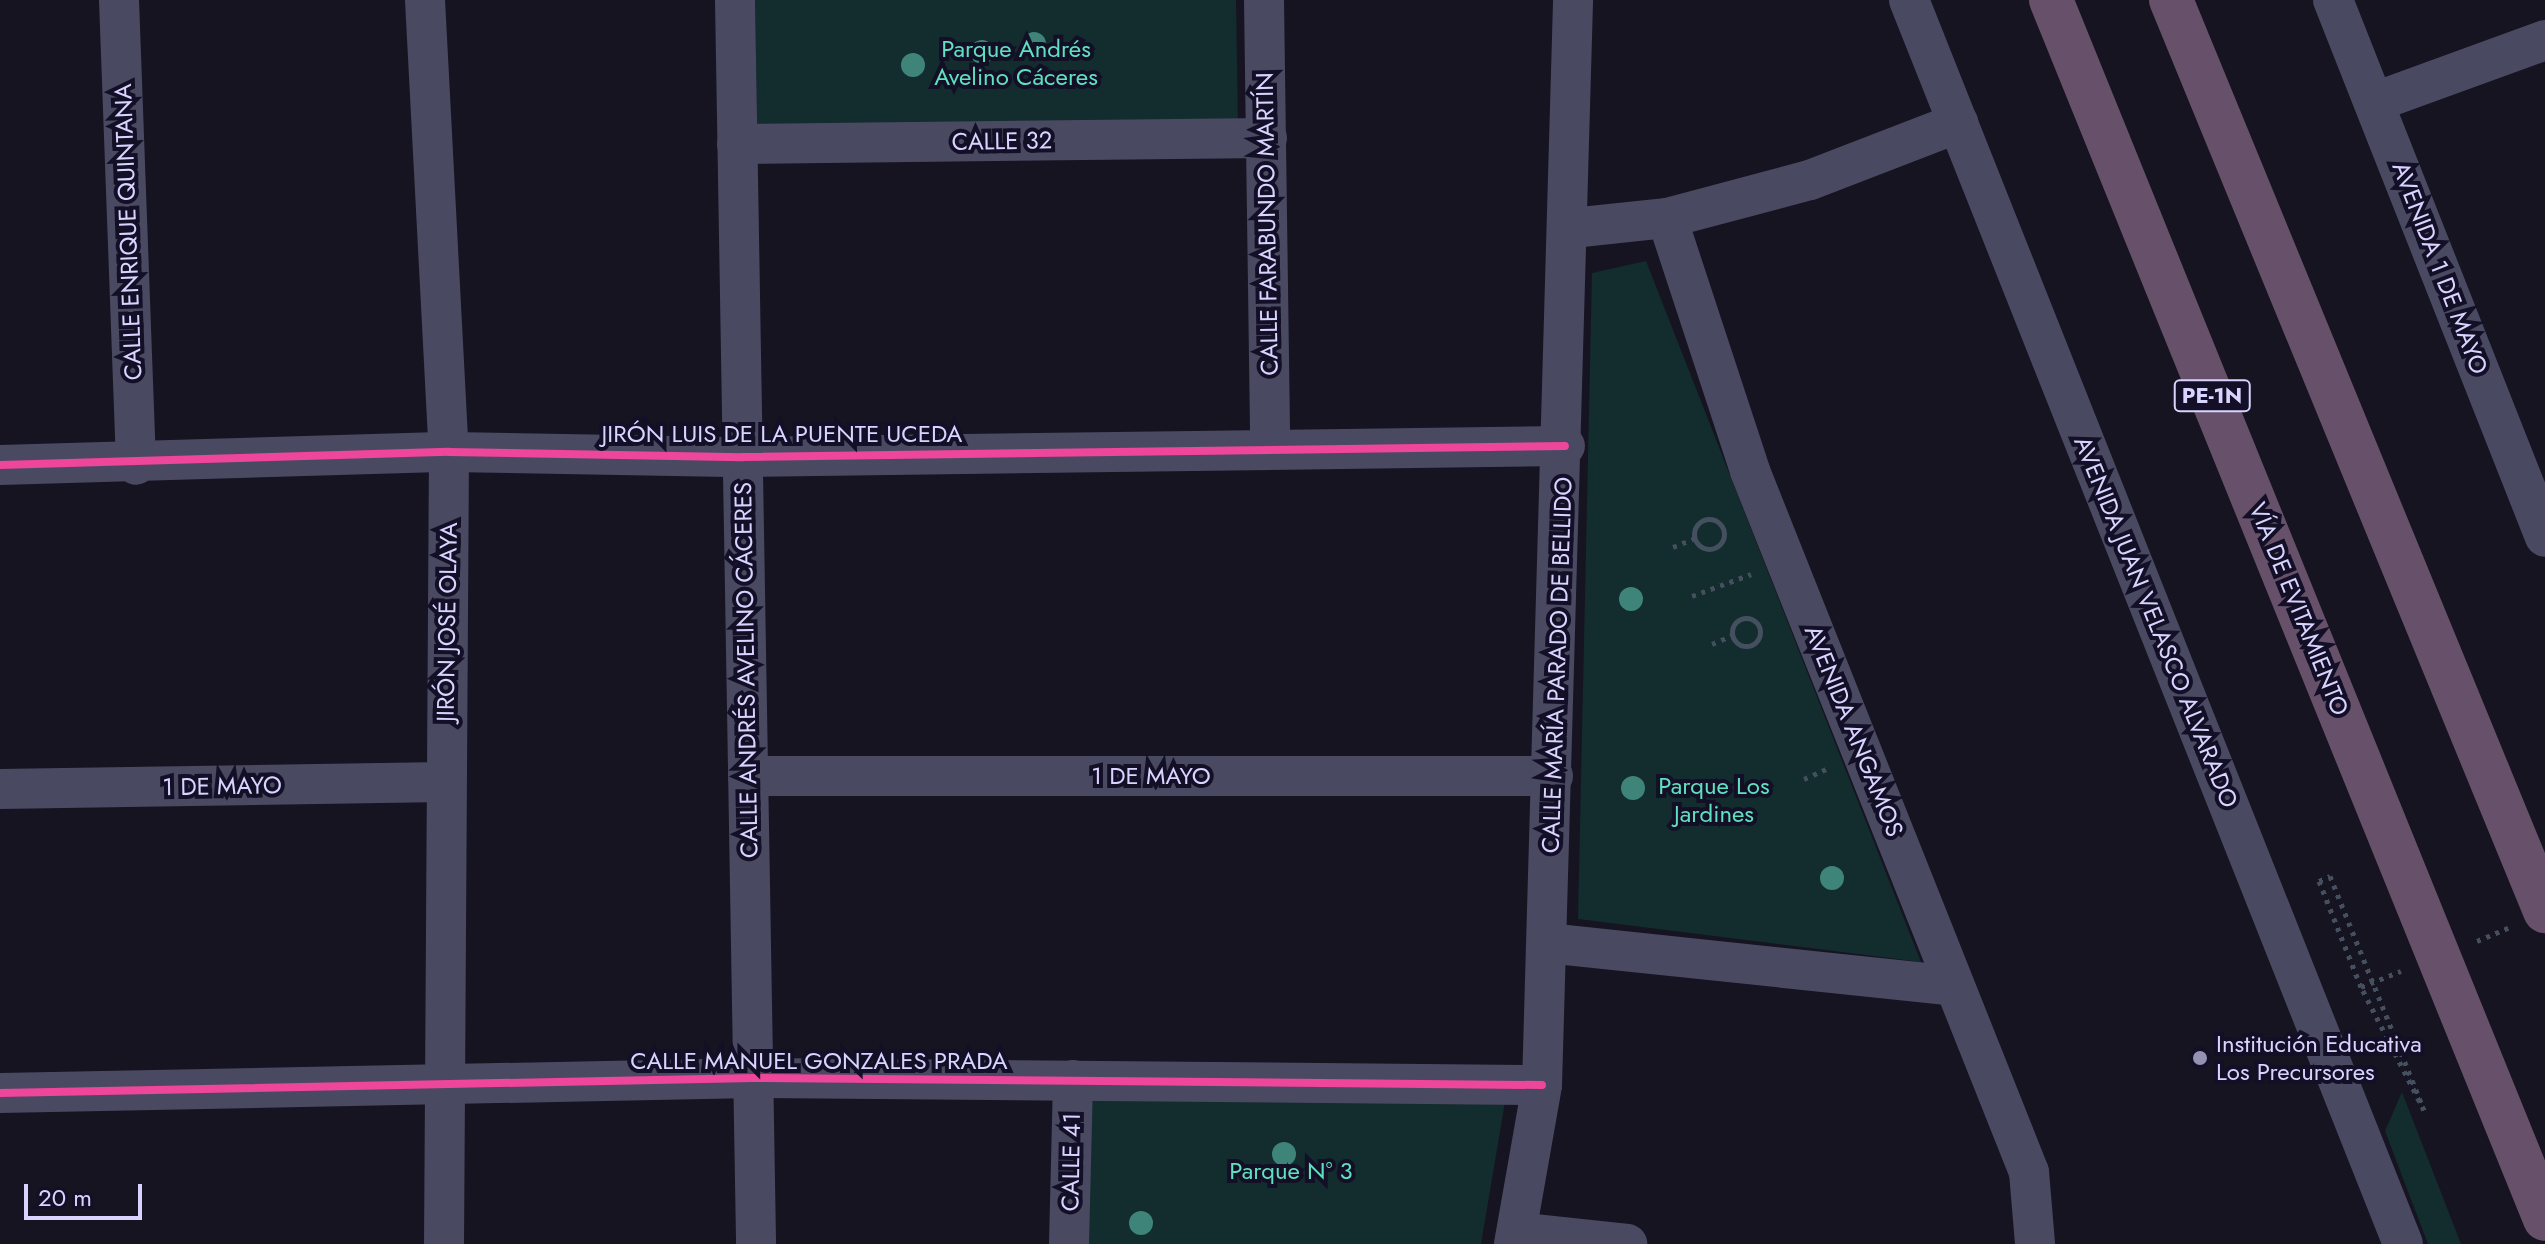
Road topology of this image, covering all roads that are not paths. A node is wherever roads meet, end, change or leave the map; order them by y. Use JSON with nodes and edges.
{"nodes":[{"id":1,"x":119,"y":0,"type":"edge"},
{"id":2,"x":425,"y":0,"type":"edge"},
{"id":3,"x":735,"y":0,"type":"edge"},
{"id":4,"x":1264,"y":0,"type":"edge"},
{"id":5,"x":1573,"y":0,"type":"edge"},
{"id":6,"x":1909,"y":0,"type":"edge"},
{"id":7,"x":2051,"y":0,"type":"edge"},
{"id":8,"x":2171,"y":0,"type":"edge"},
{"id":9,"x":2333,"y":0,"type":"edge"},
{"id":10,"x":2545,"y":40,"type":"edge"},
{"id":11,"x":2375,"y":102,"type":"junction"},
{"id":12,"x":1958,"y":123,"type":"junction"},
{"id":13,"x":1267,"y":138,"type":"junction"},
{"id":14,"x":737,"y":144,"type":"junction"},
{"id":15,"x":1667,"y":218,"type":"junction"},
{"id":16,"x":1572,"y":228,"type":"junction"},
{"id":17,"x":1565,"y":446,"type":"junction"},
{"id":18,"x":1270,"y":448,"type":"junction"},
{"id":19,"x":449,"y":452,"type":"junction"},
{"id":20,"x":743,"y":457,"type":"junction"},
{"id":21,"x":0,"y":465,"type":"edge"},
{"id":22,"x":136,"y":465,"type":"junction"},
{"id":23,"x":2545,"y":537,"type":"edge"},
{"id":24,"x":748,"y":776,"type":"junction"},
{"id":25,"x":1553,"y":776,"type":"junction"},
{"id":26,"x":444,"y":782,"type":"junction"},
{"id":27,"x":0,"y":789,"type":"edge"},
{"id":28,"x":2545,"y":911,"type":"edge"},
{"id":29,"x":1547,"y":943,"type":"junction"},
{"id":30,"x":1955,"y":986,"type":"junction"},
{"id":31,"x":753,"y":1078,"type":"junction"},
{"id":32,"x":1073,"y":1080,"type":"junction"},
{"id":33,"x":1542,"y":1085,"type":"junction"},
{"id":34,"x":443,"y":1087,"type":"junction"},
{"id":35,"x":0,"y":1093,"type":"edge"},
{"id":36,"x":2545,"y":1219,"type":"edge"},
{"id":37,"x":1516,"y":1238,"type":"edge"},
{"id":38,"x":444,"y":1244,"type":"edge"},
{"id":39,"x":756,"y":1244,"type":"edge"},
{"id":40,"x":1069,"y":1244,"type":"edge"},
{"id":41,"x":1627,"y":1244,"type":"edge"},
{"id":42,"x":2035,"y":1244,"type":"edge"},
{"id":43,"x":2403,"y":1244,"type":"edge"}],
"edges":[{"from":1,"to":22,"type":"street","name":"CALLE ENRIQUE QUINTANA"},
{"from":2,"to":19,"type":"street","name":"JIRÓN JOSÉ OLAYA"},
{"from":3,"to":14,"type":"street","name":"CALLE ANDRÉS AVELINO CÁCERES"},
{"from":4,"to":13,"type":"street","name":"CALLE FARABUNDO MARTÍN"},
{"from":5,"to":16,"type":"street","name":"CALLE MARÍA PARADO DE BELLIDO"},
{"from":6,"to":12,"type":"street","name":"AVENIDA JUAN VELASCO ALVARADO"},
{"from":7,"to":36,"type":"highway","name":"VÍA DE EVITAMIENTO","number":"PE-1N"},
{"from":8,"to":28,"type":"highway"},
{"from":9,"to":11,"type":"street","name":"AVENIDA 1 DE MAYO"},
{"from":10,"to":11,"type":"street"},
{"from":11,"to":23,"type":"street","name":"AVENIDA 1 DE MAYO"},
{"from":12,"to":15,"type":"street"},
{"from":12,"to":43,"type":"street","name":"AVENIDA JUAN VELASCO ALVARADO"},
{"from":13,"to":14,"type":"street","name":"CALLE 32"},
{"from":13,"to":18,"type":"street","name":"CALLE FARABUNDO MARTÍN"},
{"from":14,"to":20,"type":"street","name":"CALLE ANDRÉS AVELINO CÁCERES"},
{"from":15,"to":16,"type":"street"},
{"from":15,"to":30,"type":"street","name":"AVENIDA ANGAMOS"},
{"from":16,"to":17,"type":"street","name":"CALLE MARÍA PARADO DE BELLIDO"},
{"from":17,"to":18,"type":"street","name":"JIRÓN LUIS DE LA PUENTE UCEDA"},
{"from":17,"to":25,"type":"street","name":"CALLE MARÍA PARADO DE BELLIDO"},
{"from":18,"to":20,"type":"street","name":"JIRÓN LUIS DE LA PUENTE UCEDA"},
{"from":19,"to":20,"type":"street","name":"JIRÓN LUIS DE LA PUENTE UCEDA"},
{"from":19,"to":22,"type":"street","name":"JIRÓN LUIS DE LA PUENTE UCEDA"},
{"from":19,"to":26,"type":"street","name":"JIRÓN JOSÉ OLAYA"},
{"from":20,"to":24,"type":"street","name":"CALLE ANDRÉS AVELINO CÁCERES"},
{"from":21,"to":22,"type":"street","name":"JIRÓN LUIS DE LA PUENTE UCEDA"},
{"from":24,"to":25,"type":"street","name":"1 DE MAYO"},
{"from":24,"to":31,"type":"street","name":"CALLE ANDRÉS AVELINO CÁCERES"},
{"from":25,"to":29,"type":"street","name":"CALLE MARÍA PARADO DE BELLIDO"},
{"from":26,"to":27,"type":"street","name":"1 DE MAYO"},
{"from":26,"to":34,"type":"street","name":"JIRÓN JOSÉ OLAYA"},
{"from":29,"to":30,"type":"street"},
{"from":29,"to":33,"type":"street","name":"CALLE MARÍA PARADO DE BELLIDO"},
{"from":30,"to":42,"type":"street","name":"AVENIDA ANGAMOS"},
{"from":31,"to":32,"type":"street","name":"CALLE MANUEL GONZALES PRADA"},
{"from":31,"to":34,"type":"street","name":"CALLE MANUEL GONZALES PRADA"},
{"from":31,"to":39,"type":"street","name":"CALLE ANDRÉS AVELINO CÁCERES"},
{"from":32,"to":33,"type":"street","name":"CALLE MANUEL GONZALES PRADA"},
{"from":32,"to":40,"type":"street","name":"CALLE 41"},
{"from":33,"to":37,"type":"street","name":"CALLE MARÍA PARADO DE BELLIDO"},
{"from":34,"to":35,"type":"street","name":"CALLE MANUEL GONZALES PRADA"},
{"from":34,"to":38,"type":"street","name":"JIRÓN JOSÉ OLAYA"},
{"from":37,"to":41,"type":"street"}]}
